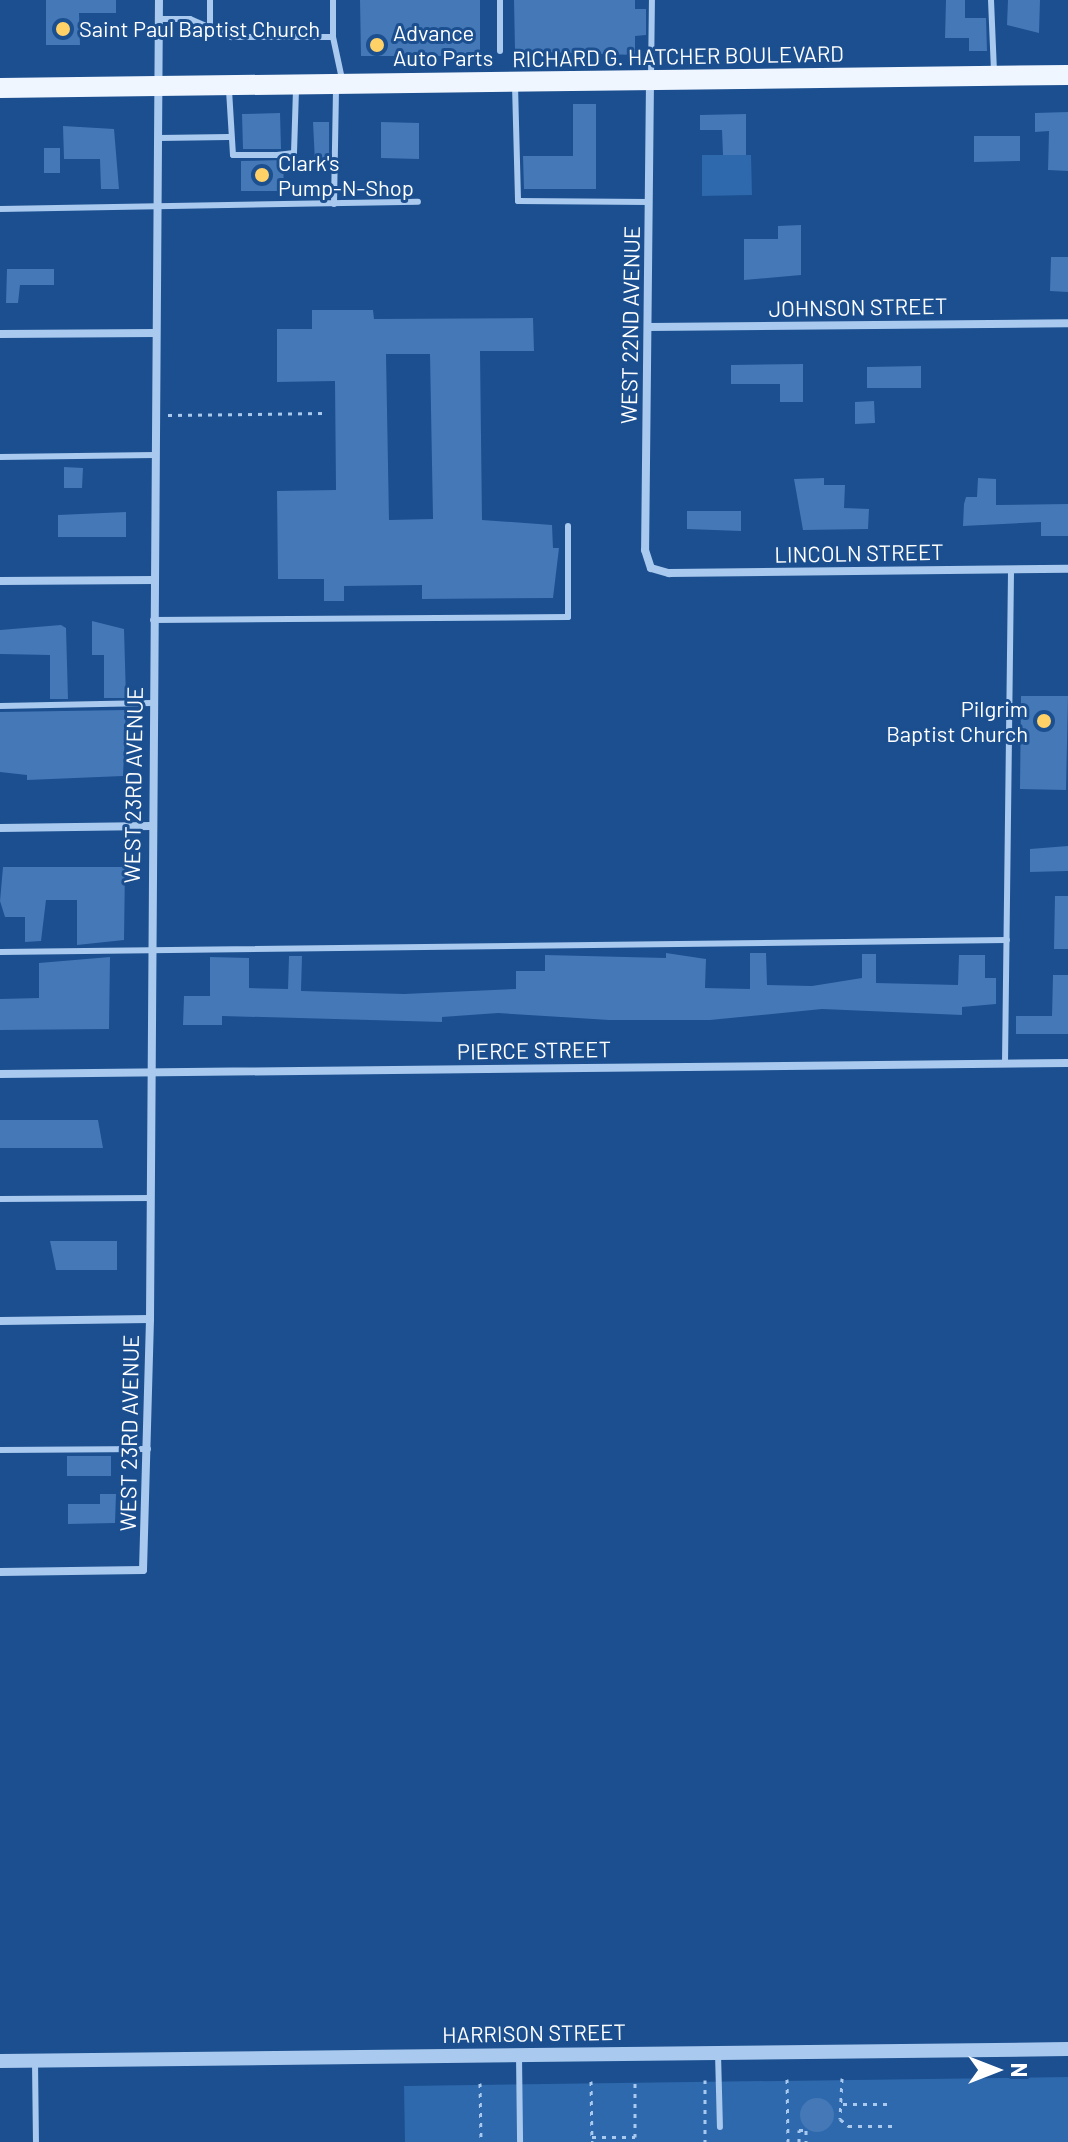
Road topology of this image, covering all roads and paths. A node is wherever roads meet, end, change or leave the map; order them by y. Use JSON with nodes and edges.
{"nodes":[{"id":1,"x":159,"y":0,"type":"edge"},
{"id":2,"x":210,"y":0,"type":"edge"},
{"id":3,"x":333,"y":0,"type":"edge"},
{"id":4,"x":500,"y":0,"type":"edge"},
{"id":5,"x":652,"y":0,"type":"edge"},
{"id":6,"x":991,"y":0,"type":"edge"},
{"id":7,"x":159,"y":19,"type":"junction"},
{"id":8,"x":210,"y":28,"type":"junction"},
{"id":9,"x":333,"y":37,"type":"junction"},
{"id":10,"x":500,"y":51,"type":"dead end"},
{"id":11,"x":1068,"y":75,"type":"edge"},
{"id":12,"x":994,"y":76,"type":"junction"},
{"id":13,"x":650,"y":80,"type":"junction"},
{"id":14,"x":515,"y":82,"type":"junction"},
{"id":15,"x":296,"y":84,"type":"junction"},
{"id":16,"x":339,"y":84,"type":"junction"},
{"id":17,"x":229,"y":85,"type":"junction"},
{"id":18,"x":159,"y":86,"type":"junction"},
{"id":19,"x":0,"y":88,"type":"edge"},
{"id":20,"x":229,"y":137,"type":"junction"},
{"id":21,"x":159,"y":138,"type":"junction"},
{"id":22,"x":418,"y":202,"type":"dead end"},
{"id":23,"x":649,"y":202,"type":"junction"},
{"id":24,"x":334,"y":204,"type":"junction"},
{"id":25,"x":158,"y":208,"type":"junction"},
{"id":26,"x":0,"y":209,"type":"edge"},
{"id":27,"x":1068,"y":323,"type":"edge"},
{"id":28,"x":648,"y":327,"type":"junction"},
{"id":29,"x":156,"y":333,"type":"junction"},
{"id":30,"x":0,"y":334,"type":"edge"},
{"id":31,"x":324,"y":413,"type":"dead end"},
{"id":32,"x":156,"y":415,"type":"junction"},
{"id":33,"x":155,"y":455,"type":"junction"},
{"id":34,"x":0,"y":457,"type":"edge"},
{"id":35,"x":568,"y":526,"type":"dead end"},
{"id":36,"x":651,"y":568,"type":"joint"},
{"id":37,"x":1011,"y":569,"type":"junction"},
{"id":38,"x":1068,"y":569,"type":"edge"},
{"id":39,"x":154,"y":580,"type":"junction"},
{"id":40,"x":0,"y":581,"type":"edge"},
{"id":41,"x":153,"y":620,"type":"junction"},
{"id":42,"x":152,"y":703,"type":"junction"},
{"id":43,"x":0,"y":706,"type":"edge"},
{"id":44,"x":151,"y":826,"type":"junction"},
{"id":45,"x":0,"y":828,"type":"edge"},
{"id":46,"x":1007,"y":940,"type":"junction"},
{"id":47,"x":149,"y":950,"type":"junction"},
{"id":48,"x":0,"y":952,"type":"edge"},
{"id":49,"x":1005,"y":1063,"type":"junction"},
{"id":50,"x":1068,"y":1063,"type":"edge"},
{"id":51,"x":148,"y":1072,"type":"junction"},
{"id":52,"x":0,"y":1074,"type":"edge"},
{"id":53,"x":151,"y":1198,"type":"junction"},
{"id":54,"x":0,"y":1199,"type":"edge"},
{"id":55,"x":150,"y":1319,"type":"junction"},
{"id":56,"x":0,"y":1321,"type":"edge"},
{"id":57,"x":148,"y":1449,"type":"junction"},
{"id":58,"x":0,"y":1450,"type":"edge"},
{"id":59,"x":0,"y":1572,"type":"edge"},
{"id":60,"x":1068,"y":2049,"type":"edge"},
{"id":61,"x":718,"y":2053,"type":"junction"},
{"id":62,"x":519,"y":2055,"type":"junction"},
{"id":63,"x":35,"y":2060,"type":"junction"},
{"id":64,"x":0,"y":2061,"type":"edge"},
{"id":65,"x":842,"y":2078,"type":"dead end"},
{"id":66,"x":787,"y":2079,"type":"dead end"},
{"id":67,"x":705,"y":2080,"type":"dead end"},
{"id":68,"x":591,"y":2081,"type":"dead end"},
{"id":69,"x":635,"y":2081,"type":"dead end"},
{"id":70,"x":480,"y":2083,"type":"dead end"},
{"id":71,"x":843,"y":2104,"type":"junction"},
{"id":72,"x":890,"y":2104,"type":"dead end"},
{"id":73,"x":892,"y":2126,"type":"dead end"},
{"id":74,"x":720,"y":2127,"type":"dead end"},
{"id":75,"x":592,"y":2140,"type":"edge"},
{"id":76,"x":36,"y":2142,"type":"edge"},
{"id":77,"x":481,"y":2142,"type":"edge"},
{"id":78,"x":520,"y":2142,"type":"edge"},
{"id":79,"x":705,"y":2142,"type":"edge"},
{"id":80,"x":788,"y":2142,"type":"edge"},
{"id":81,"x":799,"y":2142,"type":"edge"},
{"id":82,"x":806,"y":2142,"type":"edge"}],
"edges":[{"from":1,"to":7,"type":"street","name":"WEST 23RD AVENUE"},
{"from":2,"to":8,"type":"lane"},
{"from":3,"to":9,"type":"lane"},
{"from":4,"to":10,"type":"lane"},
{"from":5,"to":13,"type":"lane"},
{"from":6,"to":12,"type":"lane"},
{"from":7,"to":8,"type":"lane"},
{"from":7,"to":18,"type":"street","name":"WEST 23RD AVENUE"},
{"from":8,"to":9,"type":"lane"},
{"from":9,"to":16,"type":"lane"},
{"from":11,"to":12,"type":"main road","name":"RICHARD G. HATCHER BOULEVARD"},
{"from":12,"to":13,"type":"main road","name":"RICHARD G. HATCHER BOULEVARD"},
{"from":13,"to":14,"type":"main road","name":"RICHARD G. HATCHER BOULEVARD"},
{"from":13,"to":23,"type":"street","name":"WEST 22ND AVENUE"},
{"from":14,"to":16,"type":"main road","name":"RICHARD G. HATCHER BOULEVARD"},
{"from":14,"to":23,"type":"lane"},
{"from":15,"to":16,"type":"main road","name":"RICHARD G. HATCHER BOULEVARD"},
{"from":15,"to":17,"type":"main road","name":"RICHARD G. HATCHER BOULEVARD"},
{"from":15,"to":20,"type":"lane"},
{"from":16,"to":24,"type":"lane"},
{"from":17,"to":18,"type":"main road","name":"RICHARD G. HATCHER BOULEVARD"},
{"from":17,"to":20,"type":"lane"},
{"from":18,"to":19,"type":"main road","name":"RICHARD G. HATCHER BOULEVARD"},
{"from":18,"to":21,"type":"street","name":"WEST 23RD AVENUE"},
{"from":20,"to":21,"type":"lane"},
{"from":21,"to":25,"type":"street","name":"WEST 23RD AVENUE"},
{"from":22,"to":24,"type":"lane"},
{"from":23,"to":28,"type":"street","name":"WEST 22ND AVENUE"},
{"from":24,"to":25,"type":"lane"},
{"from":25,"to":26,"type":"lane"},
{"from":25,"to":29,"type":"street","name":"WEST 23RD AVENUE"},
{"from":27,"to":28,"type":"street","name":"JOHNSON STREET"},
{"from":28,"to":36,"type":"street","name":"WEST 22ND AVENUE"},
{"from":29,"to":30,"type":"street"},
{"from":29,"to":32,"type":"street","name":"WEST 23RD AVENUE"},
{"from":31,"to":32,"type":"path"},
{"from":32,"to":33,"type":"street","name":"WEST 23RD AVENUE"},
{"from":33,"to":34,"type":"lane"},
{"from":33,"to":39,"type":"street","name":"WEST 23RD AVENUE"},
{"from":35,"to":41,"type":"lane"},
{"from":36,"to":37,"type":"street","name":"LINCOLN STREET"},
{"from":37,"to":38,"type":"street","name":"LINCOLN STREET"},
{"from":37,"to":46,"type":"lane"},
{"from":39,"to":40,"type":"street"},
{"from":39,"to":41,"type":"street","name":"WEST 23RD AVENUE"},
{"from":41,"to":42,"type":"street","name":"WEST 23RD AVENUE"},
{"from":42,"to":43,"type":"lane"},
{"from":42,"to":44,"type":"street","name":"WEST 23RD AVENUE"},
{"from":44,"to":45,"type":"street"},
{"from":44,"to":47,"type":"street","name":"WEST 23RD AVENUE"},
{"from":46,"to":47,"type":"lane"},
{"from":46,"to":49,"type":"lane"},
{"from":47,"to":48,"type":"lane"},
{"from":47,"to":51,"type":"street","name":"WEST 23RD AVENUE"},
{"from":49,"to":50,"type":"street","name":"PIERCE STREET"},
{"from":49,"to":51,"type":"street","name":"PIERCE STREET"},
{"from":51,"to":52,"type":"street","name":"PIERCE STREET"},
{"from":51,"to":53,"type":"street","name":"WEST 23RD AVENUE"},
{"from":53,"to":54,"type":"lane"},
{"from":53,"to":55,"type":"street","name":"WEST 23RD AVENUE"},
{"from":55,"to":56,"type":"street"},
{"from":55,"to":57,"type":"street","name":"WEST 23RD AVENUE"},
{"from":57,"to":58,"type":"lane"},
{"from":57,"to":59,"type":"street","name":"WEST 23RD AVENUE"},
{"from":60,"to":61,"type":"street","name":"HARRISON STREET"},
{"from":61,"to":62,"type":"street","name":"HARRISON STREET"},
{"from":61,"to":74,"type":"lane"},
{"from":62,"to":63,"type":"street","name":"HARRISON STREET"},
{"from":62,"to":78,"type":"lane"},
{"from":63,"to":64,"type":"street","name":"HARRISON STREET"},
{"from":63,"to":76,"type":"lane"},
{"from":65,"to":71,"type":"path"},
{"from":66,"to":80,"type":"path"},
{"from":67,"to":79,"type":"path"},
{"from":68,"to":75,"type":"path"},
{"from":69,"to":75,"type":"path"},
{"from":70,"to":77,"type":"path"},
{"from":71,"to":72,"type":"path"},
{"from":71,"to":73,"type":"path"},
{"from":81,"to":82,"type":"path"}]}
